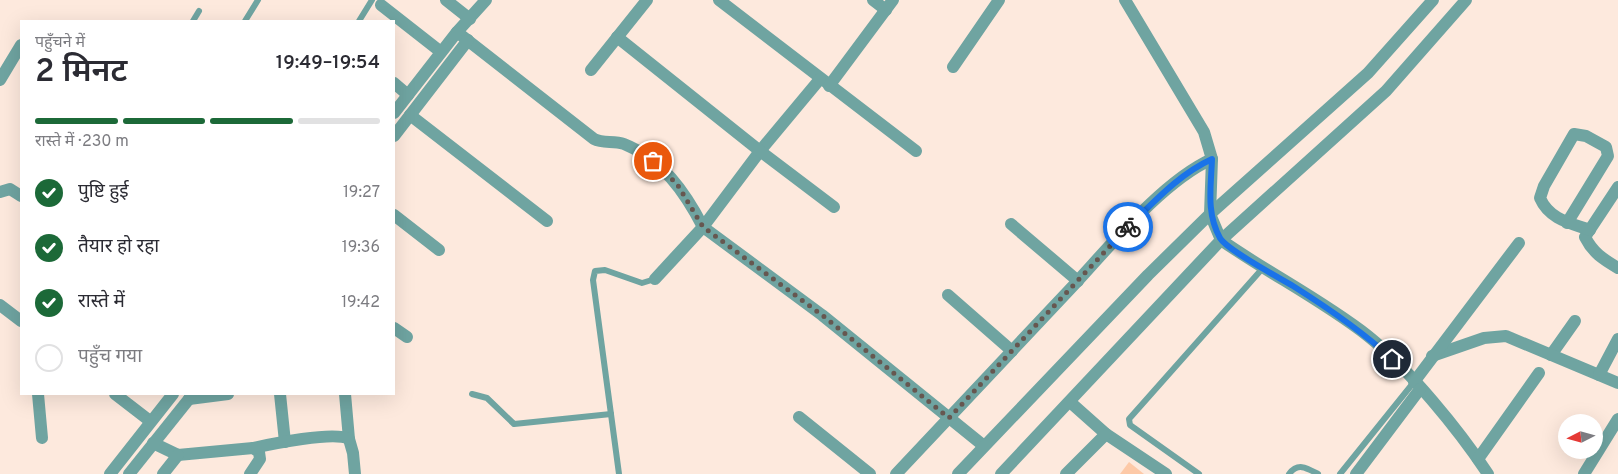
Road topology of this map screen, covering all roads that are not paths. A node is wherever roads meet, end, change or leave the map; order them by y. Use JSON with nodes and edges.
{"nodes":[{"id":1,"x":258,"y":0,"type":"edge"},
{"id":2,"x":446,"y":0,"type":"edge"},
{"id":3,"x":486,"y":0,"type":"edge"},
{"id":4,"x":647,"y":0,"type":"edge"},
{"id":5,"x":719,"y":0,"type":"edge"},
{"id":6,"x":873,"y":0,"type":"edge"},
{"id":7,"x":999,"y":0,"type":"edge"},
{"id":8,"x":1125,"y":0,"type":"edge"},
{"id":9,"x":1433,"y":0,"type":"edge"},
{"id":10,"x":1466,"y":0,"type":"edge"},
{"id":11,"x":376,"y":3,"type":"edge"},
{"id":12,"x":890,"y":5,"type":"edge"},
{"id":13,"x":199,"y":12,"type":"dead end"},
{"id":14,"x":470,"y":18,"type":"junction"},
{"id":15,"x":194,"y":20,"type":"edge"},
{"id":16,"x":246,"y":20,"type":"edge"},
{"id":17,"x":360,"y":20,"type":"edge"},
{"id":18,"x":457,"y":32,"type":"junction"},
{"id":19,"x":617,"y":37,"type":"junction"},
{"id":20,"x":468,"y":40,"type":"junction"},
{"id":21,"x":20,"y":48,"type":"edge"},
{"id":22,"x":441,"y":52,"type":"junction"},
{"id":23,"x":953,"y":67,"type":"dead end"},
{"id":24,"x":591,"y":70,"type":"dead end"},
{"id":25,"x":0,"y":80,"type":"edge"},
{"id":26,"x":825,"y":83,"type":"junction"},
{"id":27,"x":395,"y":84,"type":"edge"},
{"id":28,"x":408,"y":95,"type":"junction"},
{"id":29,"x":395,"y":112,"type":"edge"},
{"id":30,"x":410,"y":115,"type":"junction"},
{"id":31,"x":395,"y":135,"type":"edge"},
{"id":32,"x":760,"y":151,"type":"junction"},
{"id":33,"x":916,"y":151,"type":"dead end"},
{"id":34,"x":1212,"y":159,"type":"junction"},
{"id":35,"x":1606,"y":159,"type":"junction"},
{"id":36,"x":1618,"y":167,"type":"edge"},
{"id":37,"x":1618,"y":187,"type":"edge"},
{"id":38,"x":3,"y":188,"type":"edge"},
{"id":39,"x":20,"y":196,"type":"edge"},
{"id":40,"x":834,"y":207,"type":"dead end"},
{"id":41,"x":1210,"y":214,"type":"junction"},
{"id":42,"x":395,"y":216,"type":"edge"},
{"id":43,"x":548,"y":221,"type":"dead end"},
{"id":44,"x":1567,"y":222,"type":"junction"},
{"id":45,"x":1011,"y":224,"type":"dead end"},
{"id":46,"x":703,"y":227,"type":"junction"},
{"id":47,"x":1590,"y":230,"type":"junction"},
{"id":48,"x":1221,"y":240,"type":"junction"},
{"id":49,"x":1519,"y":242,"type":"dead end"},
{"id":50,"x":439,"y":250,"type":"dead end"},
{"id":51,"x":1618,"y":268,"type":"edge"},
{"id":52,"x":1262,"y":269,"type":"junction"},
{"id":53,"x":655,"y":279,"type":"joint"},
{"id":54,"x":1078,"y":280,"type":"junction"},
{"id":55,"x":948,"y":295,"type":"dead end"},
{"id":56,"x":0,"y":305,"type":"edge"},
{"id":57,"x":20,"y":320,"type":"edge"},
{"id":58,"x":1575,"y":321,"type":"dead end"},
{"id":59,"x":395,"y":329,"type":"edge"},
{"id":60,"x":407,"y":337,"type":"dead end"},
{"id":61,"x":1618,"y":340,"type":"edge"},
{"id":62,"x":1012,"y":351,"type":"junction"},
{"id":63,"x":1551,"y":355,"type":"junction"},
{"id":64,"x":1432,"y":356,"type":"junction"},
{"id":65,"x":1539,"y":373,"type":"dead end"},
{"id":66,"x":1599,"y":375,"type":"junction"},
{"id":67,"x":1618,"y":383,"type":"edge"},
{"id":68,"x":1417,"y":385,"type":"junction"},
{"id":69,"x":472,"y":394,"type":"dead end"},
{"id":70,"x":38,"y":395,"type":"edge"},
{"id":71,"x":116,"y":395,"type":"edge"},
{"id":72,"x":172,"y":395,"type":"edge"},
{"id":73,"x":210,"y":395,"type":"edge"},
{"id":74,"x":280,"y":395,"type":"edge"},
{"id":75,"x":345,"y":395,"type":"edge"},
{"id":76,"x":191,"y":396,"type":"edge"},
{"id":77,"x":1070,"y":402,"type":"junction"},
{"id":78,"x":612,"y":414,"type":"junction"},
{"id":79,"x":799,"y":417,"type":"dead end"},
{"id":80,"x":949,"y":418,"type":"junction"},
{"id":81,"x":1618,"y":419,"type":"edge"},
{"id":82,"x":150,"y":421,"type":"junction"},
{"id":83,"x":1106,"y":434,"type":"junction"},
{"id":84,"x":42,"y":438,"type":"dead end"},
{"id":85,"x":349,"y":439,"type":"junction"},
{"id":86,"x":285,"y":442,"type":"junction"},
{"id":87,"x":153,"y":443,"type":"junction"},
{"id":88,"x":984,"y":446,"type":"junction"},
{"id":89,"x":253,"y":448,"type":"junction"},
{"id":90,"x":178,"y":455,"type":"junction"},
{"id":91,"x":1478,"y":459,"type":"junction"},
{"id":92,"x":120,"y":472,"type":"edge"},
{"id":93,"x":163,"y":474,"type":"edge"},
{"id":94,"x":250,"y":474,"type":"edge"},
{"id":95,"x":355,"y":474,"type":"edge"},
{"id":96,"x":619,"y":474,"type":"edge"},
{"id":97,"x":870,"y":474,"type":"edge"},
{"id":98,"x":896,"y":474,"type":"edge"},
{"id":99,"x":958,"y":474,"type":"edge"},
{"id":100,"x":1001,"y":474,"type":"edge"},
{"id":101,"x":1066,"y":474,"type":"edge"},
{"id":102,"x":1166,"y":474,"type":"edge"},
{"id":103,"x":1199,"y":474,"type":"edge"},
{"id":104,"x":1289,"y":474,"type":"edge"},
{"id":105,"x":1318,"y":474,"type":"edge"},
{"id":106,"x":1340,"y":474,"type":"edge"},
{"id":107,"x":1356,"y":474,"type":"edge"},
{"id":108,"x":1488,"y":474,"type":"edge"},
{"id":109,"x":1584,"y":474,"type":"edge"}],
"edges":[{"from":1,"to":16,"type":"lane"},
{"from":2,"to":14,"type":"street"},
{"from":3,"to":14,"type":"street"},
{"from":4,"to":19,"type":"street"},
{"from":5,"to":26,"type":"street"},
{"from":6,"to":12,"type":"street"},
{"from":7,"to":23,"type":"street"},
{"from":8,"to":34,"type":"street"},
{"from":9,"to":41,"type":"street"},
{"from":10,"to":48,"type":"street"},
{"from":11,"to":17,"type":"lane"},
{"from":11,"to":22,"type":"street"},
{"from":12,"to":26,"type":"street"},
{"from":13,"to":15,"type":"lane"},
{"from":14,"to":18,"type":"street"},
{"from":18,"to":20,"type":"street"},
{"from":18,"to":22,"type":"street"},
{"from":19,"to":24,"type":"street"},
{"from":19,"to":32,"type":"street"},
{"from":20,"to":30,"type":"street"},
{"from":20,"to":46,"type":"street"},
{"from":21,"to":25,"type":"street"},
{"from":22,"to":28,"type":"street"},
{"from":26,"to":32,"type":"street"},
{"from":26,"to":33,"type":"street"},
{"from":27,"to":28,"type":"street"},
{"from":28,"to":29,"type":"street"},
{"from":30,"to":31,"type":"street"},
{"from":30,"to":43,"type":"street"},
{"from":32,"to":40,"type":"street"},
{"from":32,"to":46,"type":"street"},
{"from":34,"to":41,"type":"street"},
{"from":34,"to":54,"type":"street"},
{"from":35,"to":36,"type":"street"},
{"from":35,"to":44,"type":"street"},
{"from":35,"to":44,"type":"street"},
{"from":37,"to":47,"type":"street"},
{"from":38,"to":39,"type":"street"},
{"from":41,"to":48,"type":"street"},
{"from":41,"to":88,"type":"street"},
{"from":42,"to":50,"type":"street"},
{"from":44,"to":47,"type":"street"},
{"from":45,"to":54,"type":"street"},
{"from":46,"to":53,"type":"street"},
{"from":46,"to":80,"type":"street"},
{"from":47,"to":51,"type":"street"},
{"from":48,"to":52,"type":"street"},
{"from":48,"to":77,"type":"street"},
{"from":49,"to":64,"type":"street"},
{"from":52,"to":68,"type":"street"},
{"from":52,"to":103,"type":"lane"},
{"from":53,"to":78,"type":"lane"},
{"from":54,"to":62,"type":"street"},
{"from":55,"to":62,"type":"street"},
{"from":56,"to":57,"type":"street"},
{"from":58,"to":63,"type":"street"},
{"from":59,"to":60,"type":"street"},
{"from":61,"to":66,"type":"street"},
{"from":62,"to":80,"type":"street"},
{"from":63,"to":64,"type":"street"},
{"from":63,"to":66,"type":"street"},
{"from":64,"to":68,"type":"street"},
{"from":65,"to":91,"type":"street"},
{"from":66,"to":67,"type":"street"},
{"from":68,"to":91,"type":"street"},
{"from":68,"to":106,"type":"lane"},
{"from":68,"to":107,"type":"street"},
{"from":69,"to":78,"type":"lane"},
{"from":70,"to":84,"type":"street"},
{"from":71,"to":82,"type":"street"},
{"from":72,"to":82,"type":"street"},
{"from":73,"to":76,"type":"street"},
{"from":74,"to":86,"type":"street"},
{"from":75,"to":85,"type":"street"},
{"from":76,"to":87,"type":"street"},
{"from":77,"to":83,"type":"street"},
{"from":77,"to":100,"type":"street"},
{"from":78,"to":96,"type":"lane"},
{"from":79,"to":97,"type":"street"},
{"from":80,"to":88,"type":"street"},
{"from":80,"to":98,"type":"street"},
{"from":81,"to":109,"type":"street"},
{"from":82,"to":92,"type":"street"},
{"from":83,"to":101,"type":"street"},
{"from":83,"to":102,"type":"street"},
{"from":85,"to":86,"type":"street"},
{"from":85,"to":95,"type":"street"},
{"from":86,"to":89,"type":"street"},
{"from":87,"to":90,"type":"street"},
{"from":87,"to":92,"type":"street"},
{"from":88,"to":99,"type":"street"},
{"from":89,"to":90,"type":"street"},
{"from":89,"to":94,"type":"street"},
{"from":90,"to":93,"type":"street"},
{"from":91,"to":108,"type":"street"},
{"from":104,"to":105,"type":"lane"}]}
